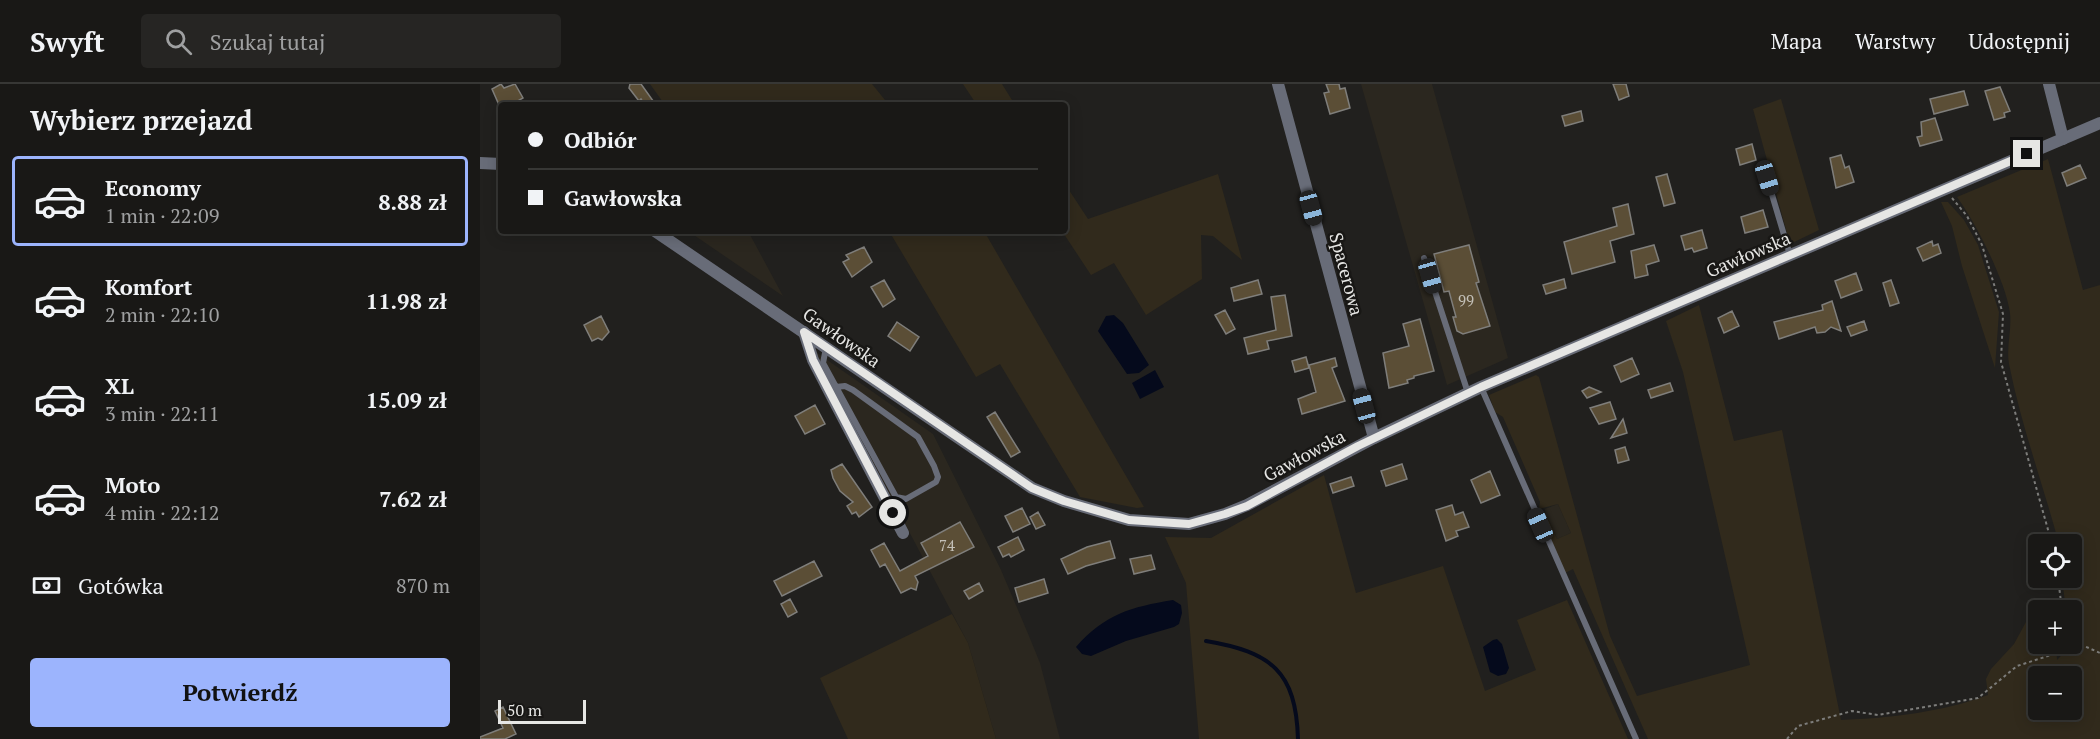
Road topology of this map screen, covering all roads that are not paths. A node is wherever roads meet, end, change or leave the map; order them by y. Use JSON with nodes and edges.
{"nodes":[{"id":1,"x":1278,"y":84,"type":"edge"},
{"id":2,"x":2049,"y":84,"type":"edge"},
{"id":3,"x":2100,"y":123,"type":"edge"},
{"id":4,"x":2063,"y":139,"type":"junction"},
{"id":5,"x":480,"y":164,"type":"edge"},
{"id":6,"x":498,"y":165,"type":"edge"},
{"id":7,"x":1767,"y":178,"type":"dead end"},
{"id":8,"x":659,"y":234,"type":"edge"},
{"id":9,"x":1790,"y":255,"type":"junction"},
{"id":10,"x":1424,"y":258,"type":"dead end"},
{"id":11,"x":804,"y":332,"type":"junction"},
{"id":12,"x":826,"y":348,"type":"junction"},
{"id":13,"x":836,"y":387,"type":"junction"},
{"id":14,"x":1481,"y":387,"type":"junction"},
{"id":15,"x":1468,"y":393,"type":"junction"},
{"id":16,"x":1374,"y":438,"type":"junction"},
{"id":17,"x":903,"y":533,"type":"dead end"},
{"id":18,"x":1636,"y":739,"type":"edge"}],
"edges":[{"from":1,"to":16,"type":"street","name":"Spacerowa"},
{"from":2,"to":4,"type":"street"},
{"from":3,"to":4,"type":"street","name":"Gawłowska"},
{"from":4,"to":9,"type":"street","name":"Gawłowska"},
{"from":5,"to":6,"type":"street"},
{"from":7,"to":9,"type":"lane"},
{"from":8,"to":11,"type":"street","name":"Gawłowska"},
{"from":9,"to":14,"type":"street","name":"Gawłowska"},
{"from":10,"to":15,"type":"lane"},
{"from":11,"to":12,"type":"street","name":"Gawłowska"},
{"from":11,"to":17,"type":"street"},
{"from":12,"to":13,"type":"lane"},
{"from":12,"to":16,"type":"street","name":"Gawłowska"},
{"from":13,"to":13,"type":"lane"},
{"from":14,"to":15,"type":"street","name":"Gawłowska"},
{"from":14,"to":18,"type":"lane"},
{"from":15,"to":16,"type":"street","name":"Gawłowska"}]}
